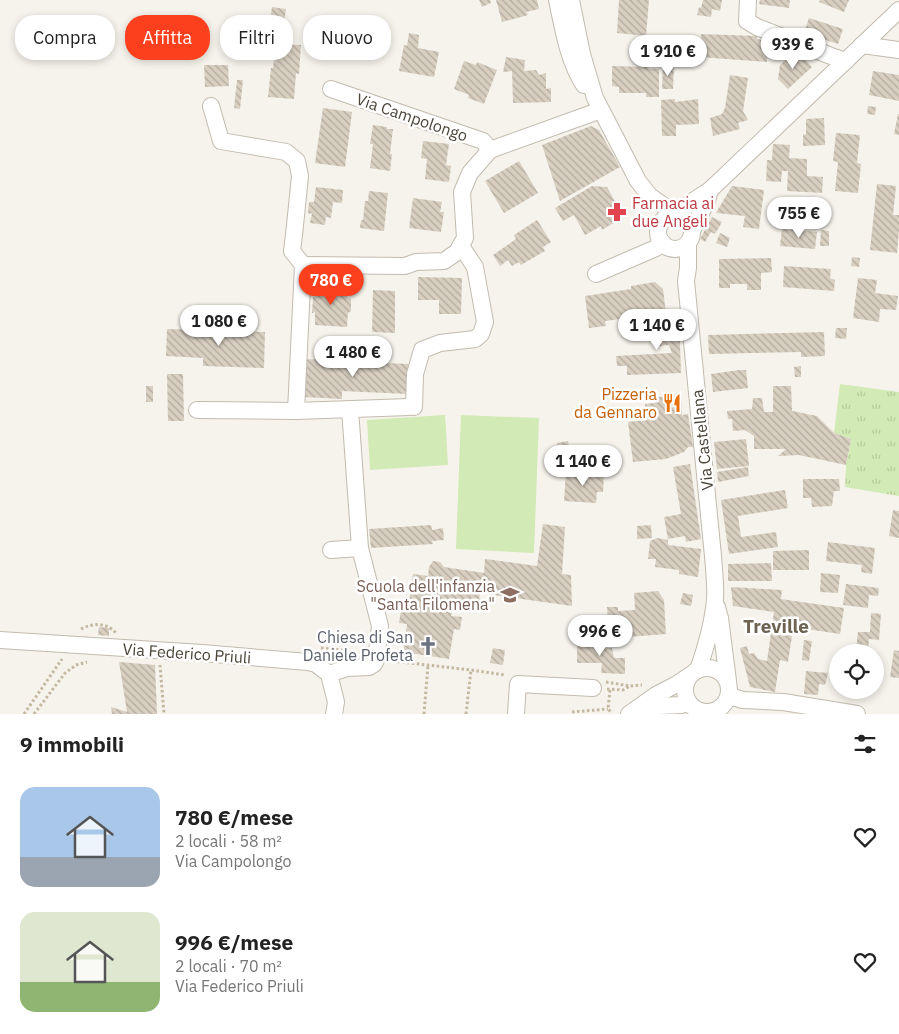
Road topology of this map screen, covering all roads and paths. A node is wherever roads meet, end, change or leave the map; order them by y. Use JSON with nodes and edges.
{"nodes":[{"id":1,"x":557,"y":0,"type":"edge"},
{"id":2,"x":571,"y":0,"type":"edge"},
{"id":3,"x":748,"y":0,"type":"edge"},
{"id":4,"x":899,"y":10,"type":"edge"},
{"id":5,"x":862,"y":45,"type":"junction"},
{"id":6,"x":899,"y":50,"type":"edge"},
{"id":7,"x":846,"y":61,"type":"junction"},
{"id":8,"x":331,"y":89,"type":"dead end"},
{"id":9,"x":598,"y":104,"type":"junction"},
{"id":10,"x":211,"y":106,"type":"dead end"},
{"id":11,"x":490,"y":150,"type":"junction"},
{"id":12,"x":710,"y":190,"type":"junction"},
{"id":13,"x":650,"y":196,"type":"junction"},
{"id":14,"x":675,"y":216,"type":"junction"},
{"id":15,"x":690,"y":237,"type":"junction"},
{"id":16,"x":663,"y":239,"type":"junction"},
{"id":17,"x":460,"y":246,"type":"junction"},
{"id":18,"x":303,"y":264,"type":"junction"},
{"id":19,"x":596,"y":274,"type":"dead end"},
{"id":20,"x":686,"y":281,"type":"junction"},
{"id":21,"x":350,"y":409,"type":"junction"},
{"id":22,"x":197,"y":410,"type":"dead end"},
{"id":23,"x":296,"y":411,"type":"junction"},
{"id":24,"x":360,"y":548,"type":"junction"},
{"id":25,"x":331,"y":550,"type":"dead end"},
{"id":26,"x":715,"y":600,"type":"junction"},
{"id":27,"x":0,"y":640,"type":"edge"},
{"id":28,"x":158,"y":650,"type":"junction"},
{"id":29,"x":63,"y":658,"type":"dead end"},
{"id":30,"x":90,"y":661,"type":"dead end"},
{"id":31,"x":392,"y":661,"type":"dead end"},
{"id":32,"x":428,"y":665,"type":"junction"},
{"id":33,"x":472,"y":670,"type":"junction"},
{"id":34,"x":693,"y":673,"type":"junction"},
{"id":35,"x":329,"y":674,"type":"junction"},
{"id":36,"x":506,"y":675,"type":"dead end"},
{"id":37,"x":596,"y":685,"type":"junction"},
{"id":38,"x":645,"y":685,"type":"dead end"},
{"id":39,"x":630,"y":686,"type":"junction"},
{"id":40,"x":610,"y":690,"type":"junction"},
{"id":41,"x":729,"y":698,"type":"edge"},
{"id":42,"x":689,"y":703,"type":"junction"},
{"id":43,"x":572,"y":712,"type":"dead end"},
{"id":44,"x":631,"y":713,"type":"edge"},
{"id":45,"x":709,"y":713,"type":"edge"},
{"id":46,"x":24,"y":714,"type":"edge"},
{"id":47,"x":34,"y":714,"type":"edge"},
{"id":48,"x":164,"y":714,"type":"edge"},
{"id":49,"x":334,"y":714,"type":"edge"},
{"id":50,"x":424,"y":714,"type":"edge"},
{"id":51,"x":466,"y":714,"type":"edge"},
{"id":52,"x":516,"y":714,"type":"edge"},
{"id":53,"x":857,"y":714,"type":"edge"}],
"edges":[{"from":1,"to":9,"type":"street"},
{"from":2,"to":9,"type":"street"},
{"from":3,"to":7,"type":"street"},
{"from":4,"to":5,"type":"street","name":"Via Castellana"},
{"from":5,"to":6,"type":"street"},
{"from":5,"to":7,"type":"street","name":"Via Castellana"},
{"from":7,"to":12,"type":"street","name":"Via Castellana"},
{"from":8,"to":11,"type":"street","name":"Via Campolongo"},
{"from":9,"to":11,"type":"street"},
{"from":9,"to":13,"type":"street"},
{"from":10,"to":18,"type":"street"},
{"from":11,"to":17,"type":"street","name":"Via Campolongo"},
{"from":12,"to":14,"type":"street","name":"Via Castellana"},
{"from":12,"to":15,"type":"street","name":"Via Castellana"},
{"from":13,"to":14,"type":"street"},
{"from":13,"to":16,"type":"street","name":"Via Castellana"},
{"from":14,"to":15,"type":"street"},
{"from":14,"to":16,"type":"street"},
{"from":15,"to":16,"type":"street"},
{"from":15,"to":20,"type":"street","name":"Via Castellana"},
{"from":16,"to":19,"type":"street"},
{"from":16,"to":20,"type":"street","name":"Via Castellana"},
{"from":17,"to":18,"type":"street"},
{"from":17,"to":21,"type":"street"},
{"from":18,"to":23,"type":"street"},
{"from":20,"to":26,"type":"street","name":"Via Castellana"},
{"from":21,"to":23,"type":"street"},
{"from":21,"to":24,"type":"street"},
{"from":22,"to":23,"type":"street"},
{"from":24,"to":25,"type":"street"},
{"from":24,"to":35,"type":"street"},
{"from":26,"to":34,"type":"street"},
{"from":26,"to":41,"type":"street"},
{"from":27,"to":28,"type":"street","name":"Via Federico Priuli"},
{"from":28,"to":35,"type":"street","name":"Via Federico Priuli"},
{"from":28,"to":48,"type":"path"},
{"from":29,"to":46,"type":"path"},
{"from":30,"to":47,"type":"path"},
{"from":31,"to":32,"type":"path"},
{"from":32,"to":33,"type":"path"},
{"from":32,"to":50,"type":"path"},
{"from":33,"to":36,"type":"path"},
{"from":33,"to":51,"type":"path"},
{"from":34,"to":41,"type":"street"},
{"from":34,"to":42,"type":"street"},
{"from":34,"to":44,"type":"street"},
{"from":35,"to":49,"type":"street"},
{"from":37,"to":39,"type":"path"},
{"from":37,"to":40,"type":"path"},
{"from":37,"to":52,"type":"street"},
{"from":38,"to":39,"type":"path"},
{"from":39,"to":40,"type":"path"},
{"from":40,"to":43,"type":"path"},
{"from":41,"to":45,"type":"street"},
{"from":41,"to":53,"type":"street"},
{"from":42,"to":44,"type":"street"},
{"from":42,"to":45,"type":"street"}]}
